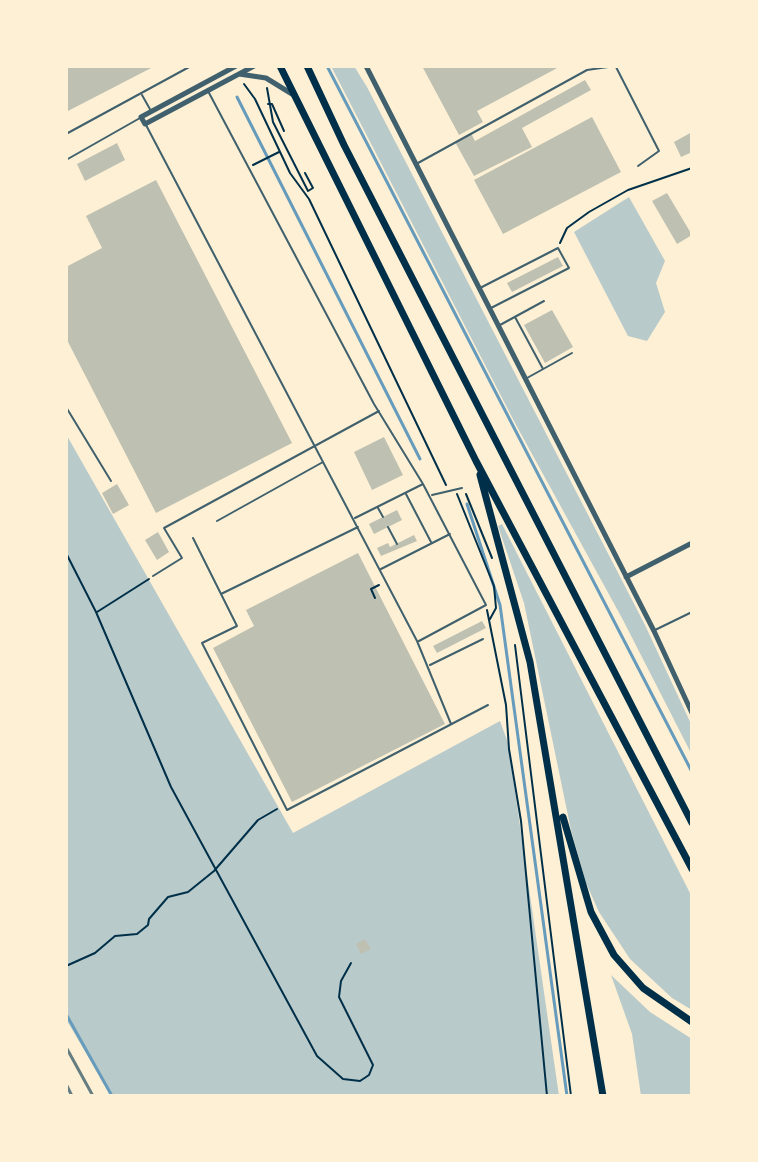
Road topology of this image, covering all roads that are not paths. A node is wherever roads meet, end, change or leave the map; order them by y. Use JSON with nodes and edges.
{"nodes":[{"id":1,"x":191,"y":66,"type":"edge"},
{"id":2,"x":235,"y":66,"type":"edge"},
{"id":3,"x":254,"y":66,"type":"edge"},
{"id":4,"x":280,"y":66,"type":"edge"},
{"id":5,"x":307,"y":66,"type":"edge"},
{"id":6,"x":366,"y":66,"type":"edge"},
{"id":7,"x":615,"y":66,"type":"edge"},
{"id":8,"x":238,"y":74,"type":"junction"},
{"id":9,"x":207,"y":90,"type":"junction"},
{"id":10,"x":141,"y":94,"type":"junction"},
{"id":11,"x":295,"y":95,"type":"junction"},
{"id":12,"x":152,"y":112,"type":"junction"},
{"id":13,"x":141,"y":117,"type":"junction"},
{"id":14,"x":145,"y":124,"type":"junction"},
{"id":15,"x":66,"y":134,"type":"edge"},
{"id":16,"x":66,"y":160,"type":"edge"},
{"id":17,"x":416,"y":164,"type":"junction"},
{"id":18,"x":638,"y":166,"type":"dead end"},
{"id":19,"x":66,"y":216,"type":"edge"},
{"id":20,"x":66,"y":232,"type":"edge"},
{"id":21,"x":480,"y":288,"type":"junction"},
{"id":22,"x":544,"y":301,"type":"dead end"},
{"id":23,"x":490,"y":308,"type":"junction"},
{"id":24,"x":515,"y":317,"type":"junction"},
{"id":25,"x":499,"y":326,"type":"junction"},
{"id":26,"x":572,"y":353,"type":"dead end"},
{"id":27,"x":543,"y":369,"type":"junction"},
{"id":28,"x":526,"y":379,"type":"junction"},
{"id":29,"x":66,"y":407,"type":"edge"},
{"id":30,"x":380,"y":410,"type":"junction"},
{"id":31,"x":314,"y":443,"type":"junction"},
{"id":32,"x":324,"y":461,"type":"junction"},
{"id":33,"x":476,"y":461,"type":"junction"},
{"id":34,"x":111,"y":481,"type":"dead end"},
{"id":35,"x":423,"y":484,"type":"junction"},
{"id":36,"x":462,"y":488,"type":"road end"},
{"id":37,"x":406,"y":493,"type":"junction"},
{"id":38,"x":430,"y":496,"type":"junction"},
{"id":39,"x":378,"y":507,"type":"junction"},
{"id":40,"x":383,"y":517,"type":"dead end"},
{"id":41,"x":354,"y":518,"type":"junction"},
{"id":42,"x":217,"y":521,"type":"dead end"},
{"id":43,"x":358,"y":527,"type":"junction"},
{"id":44,"x":388,"y":527,"type":"dead end"},
{"id":45,"x":450,"y":534,"type":"junction"},
{"id":46,"x":193,"y":538,"type":"dead end"},
{"id":47,"x":431,"y":543,"type":"junction"},
{"id":48,"x":692,"y":543,"type":"edge"},
{"id":49,"x":397,"y":544,"type":"dead end"},
{"id":50,"x":400,"y":550,"type":"dead end"},
{"id":51,"x":403,"y":557,"type":"junction"},
{"id":52,"x":380,"y":569,"type":"junction"},
{"id":53,"x":153,"y":576,"type":"road end"},
{"id":54,"x":626,"y":577,"type":"junction"},
{"id":55,"x":221,"y":594,"type":"junction"},
{"id":56,"x":692,"y":612,"type":"edge"},
{"id":57,"x":654,"y":631,"type":"junction"},
{"id":58,"x":483,"y":639,"type":"dead end"},
{"id":59,"x":417,"y":641,"type":"junction"},
{"id":60,"x":429,"y":666,"type":"junction"},
{"id":61,"x":488,"y":705,"type":"dead end"},
{"id":62,"x":692,"y":713,"type":"edge"},
{"id":63,"x":451,"y":724,"type":"junction"},
{"id":64,"x":551,"y":773,"type":"junction"},
{"id":65,"x":692,"y":823,"type":"edge"},
{"id":66,"x":692,"y":869,"type":"edge"},
{"id":67,"x":692,"y":1022,"type":"edge"},
{"id":68,"x":603,"y":1096,"type":"edge"}],
"edges":[{"from":1,"to":10,"type":"lane"},
{"from":2,"to":12,"type":"street"},
{"from":3,"to":8,"type":"street"},
{"from":4,"to":11,"type":"main road"},
{"from":5,"to":65,"type":"main road"},
{"from":6,"to":17,"type":"street"},
{"from":7,"to":17,"type":"lane"},
{"from":7,"to":18,"type":"lane"},
{"from":8,"to":9,"type":"street"},
{"from":8,"to":11,"type":"street"},
{"from":9,"to":14,"type":"street"},
{"from":9,"to":30,"type":"lane"},
{"from":10,"to":12,"type":"lane"},
{"from":10,"to":15,"type":"lane"},
{"from":11,"to":33,"type":"main road"},
{"from":12,"to":13,"type":"street"},
{"from":13,"to":14,"type":"street"},
{"from":13,"to":16,"type":"lane"},
{"from":14,"to":31,"type":"lane"},
{"from":17,"to":21,"type":"street"},
{"from":19,"to":20,"type":"lane"},
{"from":21,"to":23,"type":"street"},
{"from":21,"to":23,"type":"lane"},
{"from":22,"to":24,"type":"lane"},
{"from":23,"to":25,"type":"street"},
{"from":24,"to":25,"type":"lane"},
{"from":24,"to":27,"type":"lane"},
{"from":25,"to":28,"type":"street"},
{"from":26,"to":27,"type":"lane"},
{"from":27,"to":28,"type":"lane"},
{"from":28,"to":54,"type":"street"},
{"from":29,"to":34,"type":"lane"},
{"from":30,"to":31,"type":"lane"},
{"from":30,"to":35,"type":"lane"},
{"from":31,"to":32,"type":"lane"},
{"from":31,"to":53,"type":"lane"},
{"from":32,"to":41,"type":"lane"},
{"from":32,"to":42,"type":"lane"},
{"from":33,"to":64,"type":"main road"},
{"from":33,"to":66,"type":"main road"},
{"from":35,"to":37,"type":"lane"},
{"from":35,"to":38,"type":"lane"},
{"from":36,"to":38,"type":"lane"},
{"from":37,"to":39,"type":"lane"},
{"from":37,"to":47,"type":"lane"},
{"from":38,"to":45,"type":"lane"},
{"from":39,"to":40,"type":"lane"},
{"from":39,"to":41,"type":"lane"},
{"from":41,"to":43,"type":"lane"},
{"from":43,"to":52,"type":"lane"},
{"from":43,"to":55,"type":"lane"},
{"from":44,"to":49,"type":"lane"},
{"from":45,"to":47,"type":"lane"},
{"from":45,"to":59,"type":"lane"},
{"from":46,"to":55,"type":"lane"},
{"from":47,"to":51,"type":"lane"},
{"from":48,"to":54,"type":"street"},
{"from":50,"to":51,"type":"lane"},
{"from":51,"to":52,"type":"lane"},
{"from":52,"to":59,"type":"lane"},
{"from":54,"to":57,"type":"street"},
{"from":55,"to":63,"type":"lane"},
{"from":56,"to":57,"type":"lane"},
{"from":57,"to":62,"type":"street"},
{"from":58,"to":60,"type":"lane"},
{"from":59,"to":60,"type":"lane"},
{"from":60,"to":63,"type":"lane"},
{"from":61,"to":63,"type":"lane"},
{"from":64,"to":67,"type":"main road"},
{"from":64,"to":68,"type":"main road"}]}
